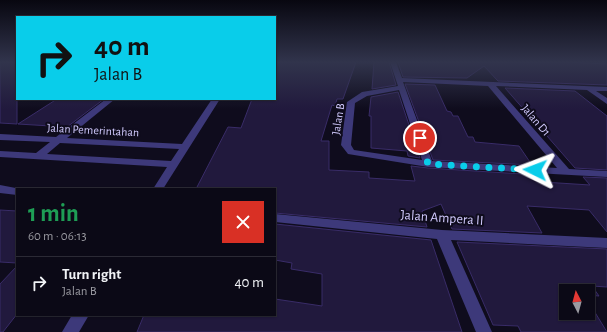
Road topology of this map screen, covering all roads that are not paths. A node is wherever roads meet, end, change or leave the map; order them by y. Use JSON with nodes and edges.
{"nodes":[{"id":1,"x":399,"y":77,"type":"edge"},
{"id":2,"x":401,"y":84,"type":"junction"},
{"id":3,"x":490,"y":84,"type":"junction"},
{"id":4,"x":588,"y":88,"type":"junction"},
{"id":5,"x":607,"y":89,"type":"edge"},
{"id":6,"x":110,"y":100,"type":"edge"},
{"id":7,"x":215,"y":100,"type":"edge"},
{"id":8,"x":607,"y":102,"type":"edge"},
{"id":9,"x":0,"y":137,"type":"edge"},
{"id":10,"x":56,"y":141,"type":"junction"},
{"id":11,"x":186,"y":147,"type":"junction"},
{"id":12,"x":0,"y":154,"type":"edge"},
{"id":13,"x":38,"y":156,"type":"junction"},
{"id":14,"x":174,"y":164,"type":"junction"},
{"id":15,"x":428,"y":164,"type":"junction"},
{"id":16,"x":565,"y":172,"type":"junction"},
{"id":17,"x":607,"y":174,"type":"edge"},
{"id":18,"x":159,"y":188,"type":"edge"},
{"id":19,"x":0,"y":189,"type":"edge"},
{"id":20,"x":16,"y":191,"type":"edge"},
{"id":21,"x":276,"y":218,"type":"edge"},
{"id":22,"x":442,"y":235,"type":"junction"},
{"id":23,"x":607,"y":243,"type":"edge"},
{"id":24,"x":80,"y":316,"type":"edge"},
{"id":25,"x":70,"y":332,"type":"edge"},
{"id":26,"x":484,"y":332,"type":"edge"}],
"edges":[{"from":1,"to":2,"type":"street"},
{"from":2,"to":3,"type":"street"},
{"from":2,"to":15,"type":"street"},
{"from":2,"to":15,"type":"street","name":"Jalan B"},
{"from":3,"to":4,"type":"street"},
{"from":3,"to":16,"type":"street","name":"Jalan D1"},
{"from":4,"to":5,"type":"street"},
{"from":4,"to":8,"type":"street"},
{"from":6,"to":10,"type":"street"},
{"from":7,"to":11,"type":"street"},
{"from":9,"to":10,"type":"street","name":"Jalan Pemerintahan"},
{"from":10,"to":11,"type":"street","name":"Jalan Pemerintahan"},
{"from":10,"to":13,"type":"street"},
{"from":11,"to":14,"type":"street"},
{"from":12,"to":13,"type":"street"},
{"from":13,"to":14,"type":"street"},
{"from":14,"to":18,"type":"street"},
{"from":15,"to":16,"type":"street"},
{"from":16,"to":17,"type":"street"},
{"from":19,"to":20,"type":"street"},
{"from":21,"to":22,"type":"street","name":"Jalan Ampera II"},
{"from":22,"to":23,"type":"street","name":"Jalan Ampera II"},
{"from":22,"to":26,"type":"street"},
{"from":24,"to":25,"type":"street"}]}
